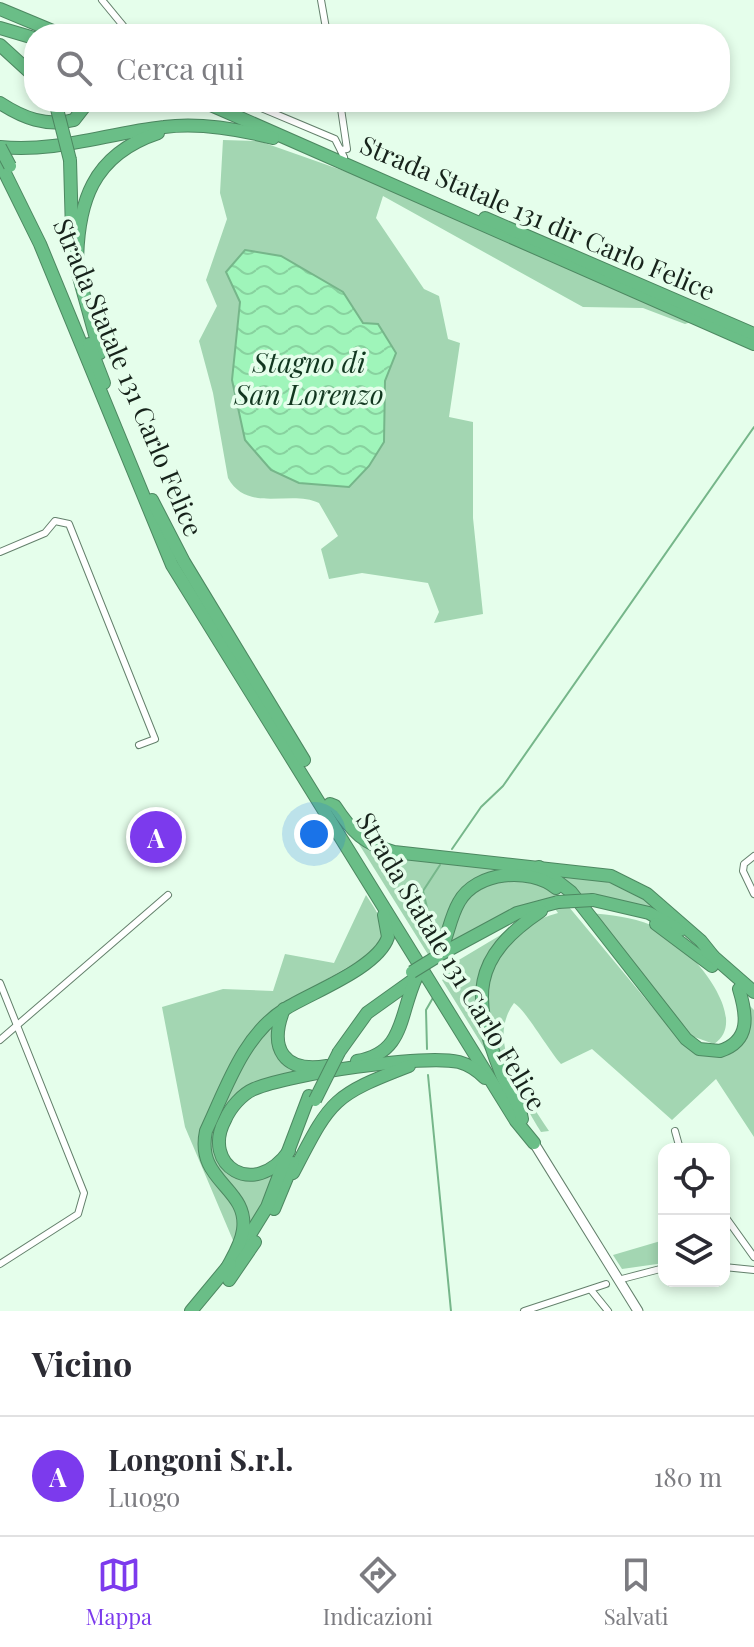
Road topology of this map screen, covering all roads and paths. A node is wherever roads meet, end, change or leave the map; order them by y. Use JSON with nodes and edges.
{"nodes":[{"id":1,"x":102,"y":0,"type":"edge"},
{"id":2,"x":321,"y":0,"type":"edge"},
{"id":3,"x":0,"y":9,"type":"edge"},
{"id":4,"x":36,"y":24,"type":"edge"},
{"id":5,"x":122,"y":24,"type":"edge"},
{"id":6,"x":325,"y":24,"type":"edge"},
{"id":7,"x":0,"y":26,"type":"edge"},
{"id":8,"x":24,"y":35,"type":"edge"},
{"id":9,"x":0,"y":45,"type":"edge"},
{"id":10,"x":24,"y":67,"type":"edge"},
{"id":11,"x":0,"y":103,"type":"edge"},
{"id":12,"x":58,"y":112,"type":"edge"},
{"id":13,"x":80,"y":112,"type":"edge"},
{"id":14,"x":227,"y":112,"type":"edge"},
{"id":15,"x":240,"y":112,"type":"edge"},
{"id":16,"x":271,"y":112,"type":"edge"},
{"id":17,"x":342,"y":112,"type":"edge"},
{"id":18,"x":216,"y":128,"type":"junction"},
{"id":19,"x":0,"y":147,"type":"edge"},
{"id":20,"x":342,"y":154,"type":"junction"},
{"id":21,"x":328,"y":156,"type":"junction"},
{"id":22,"x":4,"y":164,"type":"edge"},
{"id":23,"x":0,"y":186,"type":"edge"},
{"id":24,"x":77,"y":267,"type":"junction"},
{"id":25,"x":754,"y":334,"type":"edge"},
{"id":26,"x":754,"y":344,"type":"edge"},
{"id":27,"x":88,"y":364,"type":"junction"},
{"id":28,"x":104,"y":381,"type":"junction"},
{"id":29,"x":0,"y":552,"type":"edge"},
{"id":30,"x":139,"y":745,"type":"dead end"},
{"id":31,"x":330,"y":804,"type":"junction"},
{"id":32,"x":754,"y":856,"type":"edge"},
{"id":33,"x":538,"y":866,"type":"junction"},
{"id":34,"x":376,"y":893,"type":"junction"},
{"id":35,"x":754,"y":894,"type":"edge"},
{"id":36,"x":168,"y":895,"type":"dead end"},
{"id":37,"x":594,"y":904,"type":"junction"},
{"id":38,"x":560,"y":905,"type":"junction"},
{"id":39,"x":541,"y":911,"type":"junction"},
{"id":40,"x":713,"y":956,"type":"junction"},
{"id":41,"x":441,"y":958,"type":"junction"},
{"id":42,"x":629,"y":971,"type":"junction"},
{"id":43,"x":417,"y":974,"type":"junction"},
{"id":44,"x":0,"y":983,"type":"edge"},
{"id":45,"x":739,"y":989,"type":"junction"},
{"id":46,"x":754,"y":992,"type":"edge"},
{"id":47,"x":754,"y":1002,"type":"edge"},
{"id":48,"x":284,"y":1009,"type":"junction"},
{"id":49,"x":17,"y":1025,"type":"junction"},
{"id":50,"x":0,"y":1040,"type":"edge"},
{"id":51,"x":425,"y":1059,"type":"junction"},
{"id":52,"x":312,"y":1098,"type":"junction"},
{"id":53,"x":519,"y":1120,"type":"junction"},
{"id":54,"x":675,"y":1131,"type":"dead end"},
{"id":55,"x":534,"y":1143,"type":"joint"},
{"id":56,"x":678,"y":1143,"type":"edge"},
{"id":57,"x":289,"y":1151,"type":"junction"},
{"id":58,"x":282,"y":1193,"type":"junction"},
{"id":59,"x":730,"y":1222,"type":"edge"},
{"id":60,"x":754,"y":1257,"type":"edge"},
{"id":61,"x":0,"y":1264,"type":"edge"},
{"id":62,"x":730,"y":1268,"type":"edge"},
{"id":63,"x":226,"y":1270,"type":"junction"},
{"id":64,"x":658,"y":1270,"type":"edge"},
{"id":65,"x":754,"y":1270,"type":"edge"},
{"id":66,"x":618,"y":1280,"type":"junction"},
{"id":67,"x":606,"y":1284,"type":"dead end"},
{"id":68,"x":591,"y":1290,"type":"junction"},
{"id":69,"x":191,"y":1311,"type":"edge"},
{"id":70,"x":202,"y":1311,"type":"edge"},
{"id":71,"x":524,"y":1311,"type":"edge"},
{"id":72,"x":608,"y":1311,"type":"edge"},
{"id":73,"x":638,"y":1311,"type":"edge"}],
"edges":[{"from":1,"to":5,"type":"street"},
{"from":2,"to":6,"type":"street"},
{"from":3,"to":4,"type":"highway"},
{"from":7,"to":8,"type":"highway"},
{"from":9,"to":10,"type":"highway"},
{"from":11,"to":13,"type":"highway"},
{"from":12,"to":24,"type":"highway","bridge":true},
{"from":14,"to":21,"type":"highway"},
{"from":15,"to":20,"type":"highway","name":"Strada Statale 131 dir Carlo Felice"},
{"from":16,"to":20,"type":"street"},
{"from":17,"to":20,"type":"street"},
{"from":18,"to":19,"type":"highway"},
{"from":18,"to":21,"type":"highway"},
{"from":18,"to":24,"type":"highway"},
{"from":19,"to":22,"type":"highway","name":"Strada Statale 131 Carlo Felice","bridge":true},
{"from":20,"to":25,"type":"highway","name":"Strada Statale 131 dir Carlo Felice"},
{"from":21,"to":26,"type":"highway","name":"Strada Statale 131 dir Carlo Felice"},
{"from":22,"to":27,"type":"highway","name":"Strada Statale 131 Carlo Felice"},
{"from":22,"to":28,"type":"highway","name":"Strada Statale 131 Carlo Felice"},
{"from":23,"to":27,"type":"highway"},
{"from":24,"to":28,"type":"highway"},
{"from":27,"to":34,"type":"highway","name":"Strada Statale 131 Carlo Felice"},
{"from":28,"to":31,"type":"highway","name":"Strada Statale 131 Carlo Felice"},
{"from":29,"to":30,"type":"street"},
{"from":31,"to":33,"type":"highway"},
{"from":31,"to":53,"type":"highway","name":"Strada Statale 131 Carlo Felice"},
{"from":32,"to":35,"type":"street"},
{"from":33,"to":40,"type":"highway"},
{"from":33,"to":42,"type":"highway"},
{"from":34,"to":48,"type":"highway"},
{"from":34,"to":53,"type":"highway","name":"Strada Statale 131 Carlo Felice"},
{"from":36,"to":49,"type":"street"},
{"from":37,"to":38,"type":"highway","bridge":true},
{"from":37,"to":40,"type":"highway"},
{"from":37,"to":45,"type":"highway"},
{"from":38,"to":39,"type":"highway"},
{"from":38,"to":41,"type":"highway"},
{"from":39,"to":41,"type":"highway"},
{"from":39,"to":53,"type":"highway"},
{"from":40,"to":46,"type":"highway"},
{"from":41,"to":42,"type":"highway"},
{"from":41,"to":43,"type":"highway","bridge":true},
{"from":42,"to":45,"type":"highway"},
{"from":43,"to":48,"type":"highway"},
{"from":43,"to":52,"type":"highway","bridge":true},
{"from":44,"to":49,"type":"street"},
{"from":45,"to":47,"type":"highway"},
{"from":48,"to":63,"type":"highway"},
{"from":49,"to":50,"type":"street"},
{"from":49,"to":61,"type":"street"},
{"from":51,"to":53,"type":"highway"},
{"from":51,"to":57,"type":"highway"},
{"from":51,"to":58,"type":"highway"},
{"from":52,"to":57,"type":"highway"},
{"from":52,"to":58,"type":"highway"},
{"from":53,"to":55,"type":"highway","name":"Strada Statale 131 Carlo Felice"},
{"from":54,"to":56,"type":"street"},
{"from":55,"to":66,"type":"main road"},
{"from":57,"to":63,"type":"highway"},
{"from":58,"to":70,"type":"highway"},
{"from":59,"to":60,"type":"street"},
{"from":62,"to":65,"type":"street"},
{"from":63,"to":69,"type":"highway"},
{"from":64,"to":66,"type":"street"},
{"from":66,"to":73,"type":"main road"},
{"from":67,"to":68,"type":"street"},
{"from":68,"to":71,"type":"street"},
{"from":68,"to":72,"type":"street"}]}
